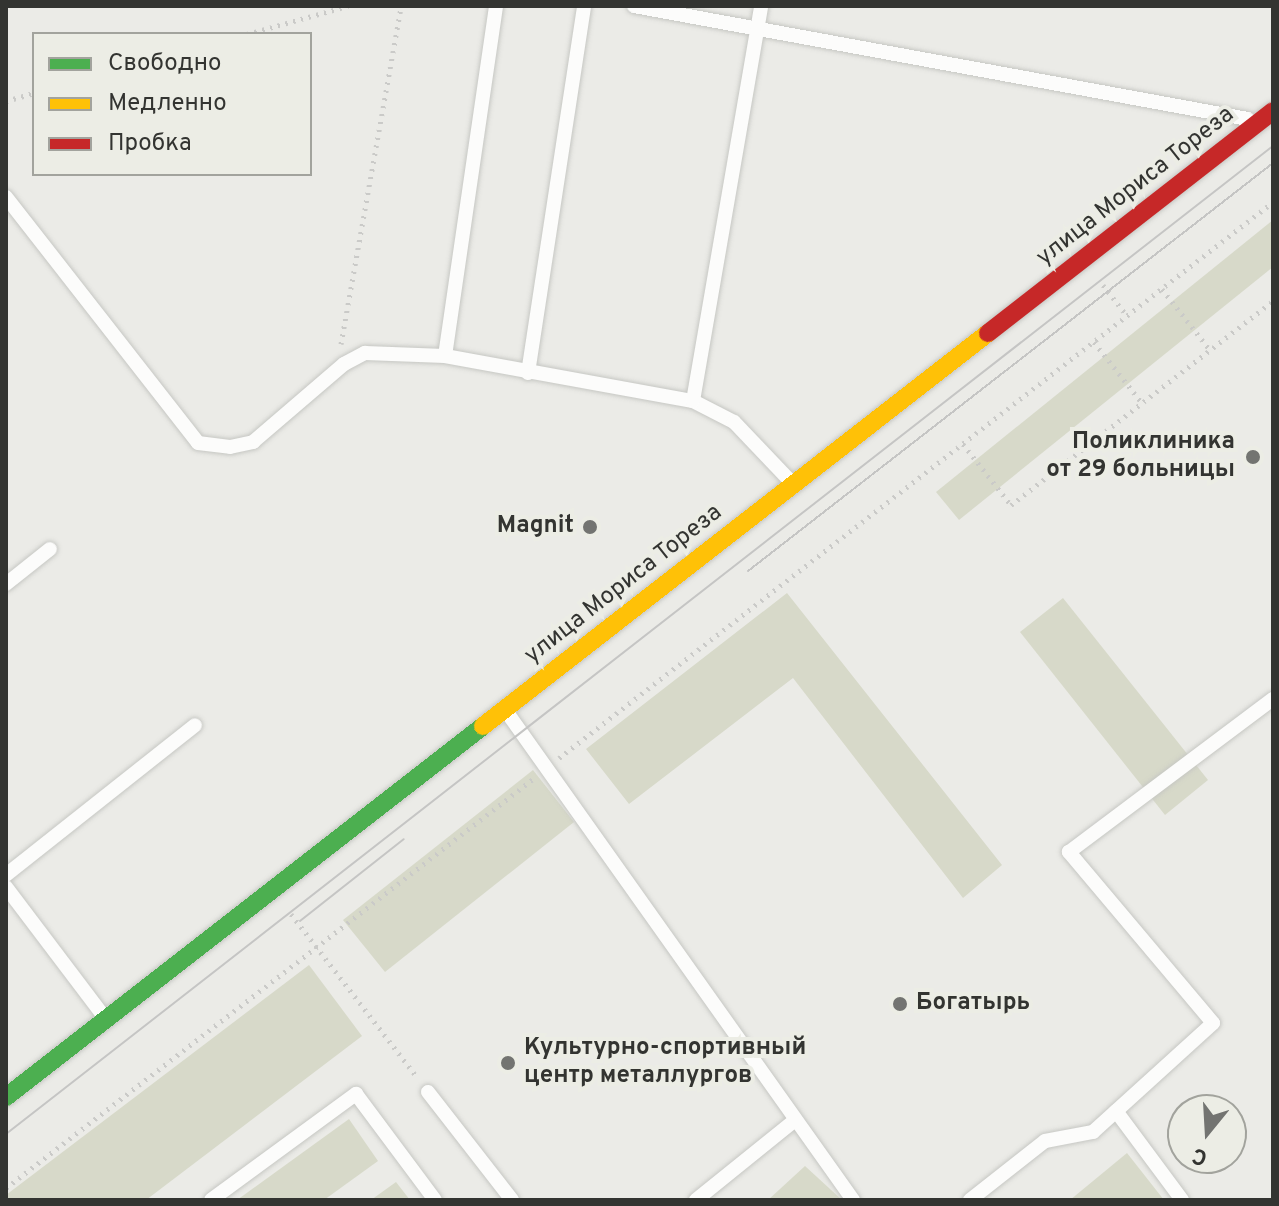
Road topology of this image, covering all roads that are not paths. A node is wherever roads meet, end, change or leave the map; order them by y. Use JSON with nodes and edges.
{"nodes":[{"id":1,"x":496,"y":6,"type":"edge"},
{"id":2,"x":584,"y":6,"type":"edge"},
{"id":3,"x":634,"y":6,"type":"edge"},
{"id":4,"x":761,"y":6,"type":"edge"},
{"id":5,"x":756,"y":31,"type":"junction"},
{"id":6,"x":1266,"y":116,"type":"edge"},
{"id":7,"x":6,"y":197,"type":"edge"},
{"id":8,"x":445,"y":356,"type":"junction"},
{"id":9,"x":528,"y":373,"type":"junction"},
{"id":10,"x":693,"y":401,"type":"junction"},
{"id":11,"x":793,"y":483,"type":"junction"},
{"id":12,"x":50,"y":549,"type":"dead end"},
{"id":13,"x":6,"y":584,"type":"edge"},
{"id":14,"x":1273,"y":699,"type":"edge"},
{"id":15,"x":505,"y":710,"type":"junction"},
{"id":16,"x":195,"y":725,"type":"dead end"},
{"id":17,"x":6,"y":875,"type":"edge"},
{"id":18,"x":6,"y":887,"type":"edge"},
{"id":19,"x":106,"y":1020,"type":"junction"},
{"id":20,"x":428,"y":1092,"type":"road end"},
{"id":21,"x":6,"y":1097,"type":"edge"},
{"id":22,"x":1116,"y":1111,"type":"junction"},
{"id":23,"x":794,"y":1121,"type":"junction"},
{"id":24,"x":211,"y":1200,"type":"edge"},
{"id":25,"x":435,"y":1200,"type":"edge"},
{"id":26,"x":512,"y":1200,"type":"edge"},
{"id":27,"x":696,"y":1200,"type":"edge"},
{"id":28,"x":853,"y":1200,"type":"edge"},
{"id":29,"x":970,"y":1200,"type":"edge"},
{"id":30,"x":1182,"y":1200,"type":"edge"}],
"edges":[{"from":1,"to":8,"type":"lane"},
{"from":2,"to":9,"type":"lane"},
{"from":3,"to":5,"type":"lane"},
{"from":4,"to":5,"type":"lane"},
{"from":5,"to":6,"type":"lane"},
{"from":5,"to":10,"type":"lane"},
{"from":6,"to":11,"type":"street","name":"улица Мориса Тореза"},
{"from":7,"to":8,"type":"lane"},
{"from":8,"to":9,"type":"lane"},
{"from":9,"to":10,"type":"lane"},
{"from":10,"to":11,"type":"lane"},
{"from":11,"to":15,"type":"street","name":"улица Мориса Тореза"},
{"from":12,"to":13,"type":"lane"},
{"from":14,"to":22,"type":"lane"},
{"from":15,"to":19,"type":"street","name":"улица Мориса Тореза"},
{"from":15,"to":23,"type":"lane"},
{"from":16,"to":17,"type":"lane"},
{"from":18,"to":19,"type":"lane"},
{"from":19,"to":21,"type":"street","name":"улица Мориса Тореза"},
{"from":20,"to":26,"type":"lane"},
{"from":22,"to":29,"type":"lane"},
{"from":22,"to":30,"type":"lane"},
{"from":23,"to":27,"type":"lane"},
{"from":23,"to":28,"type":"lane"},
{"from":24,"to":25,"type":"lane"}]}
